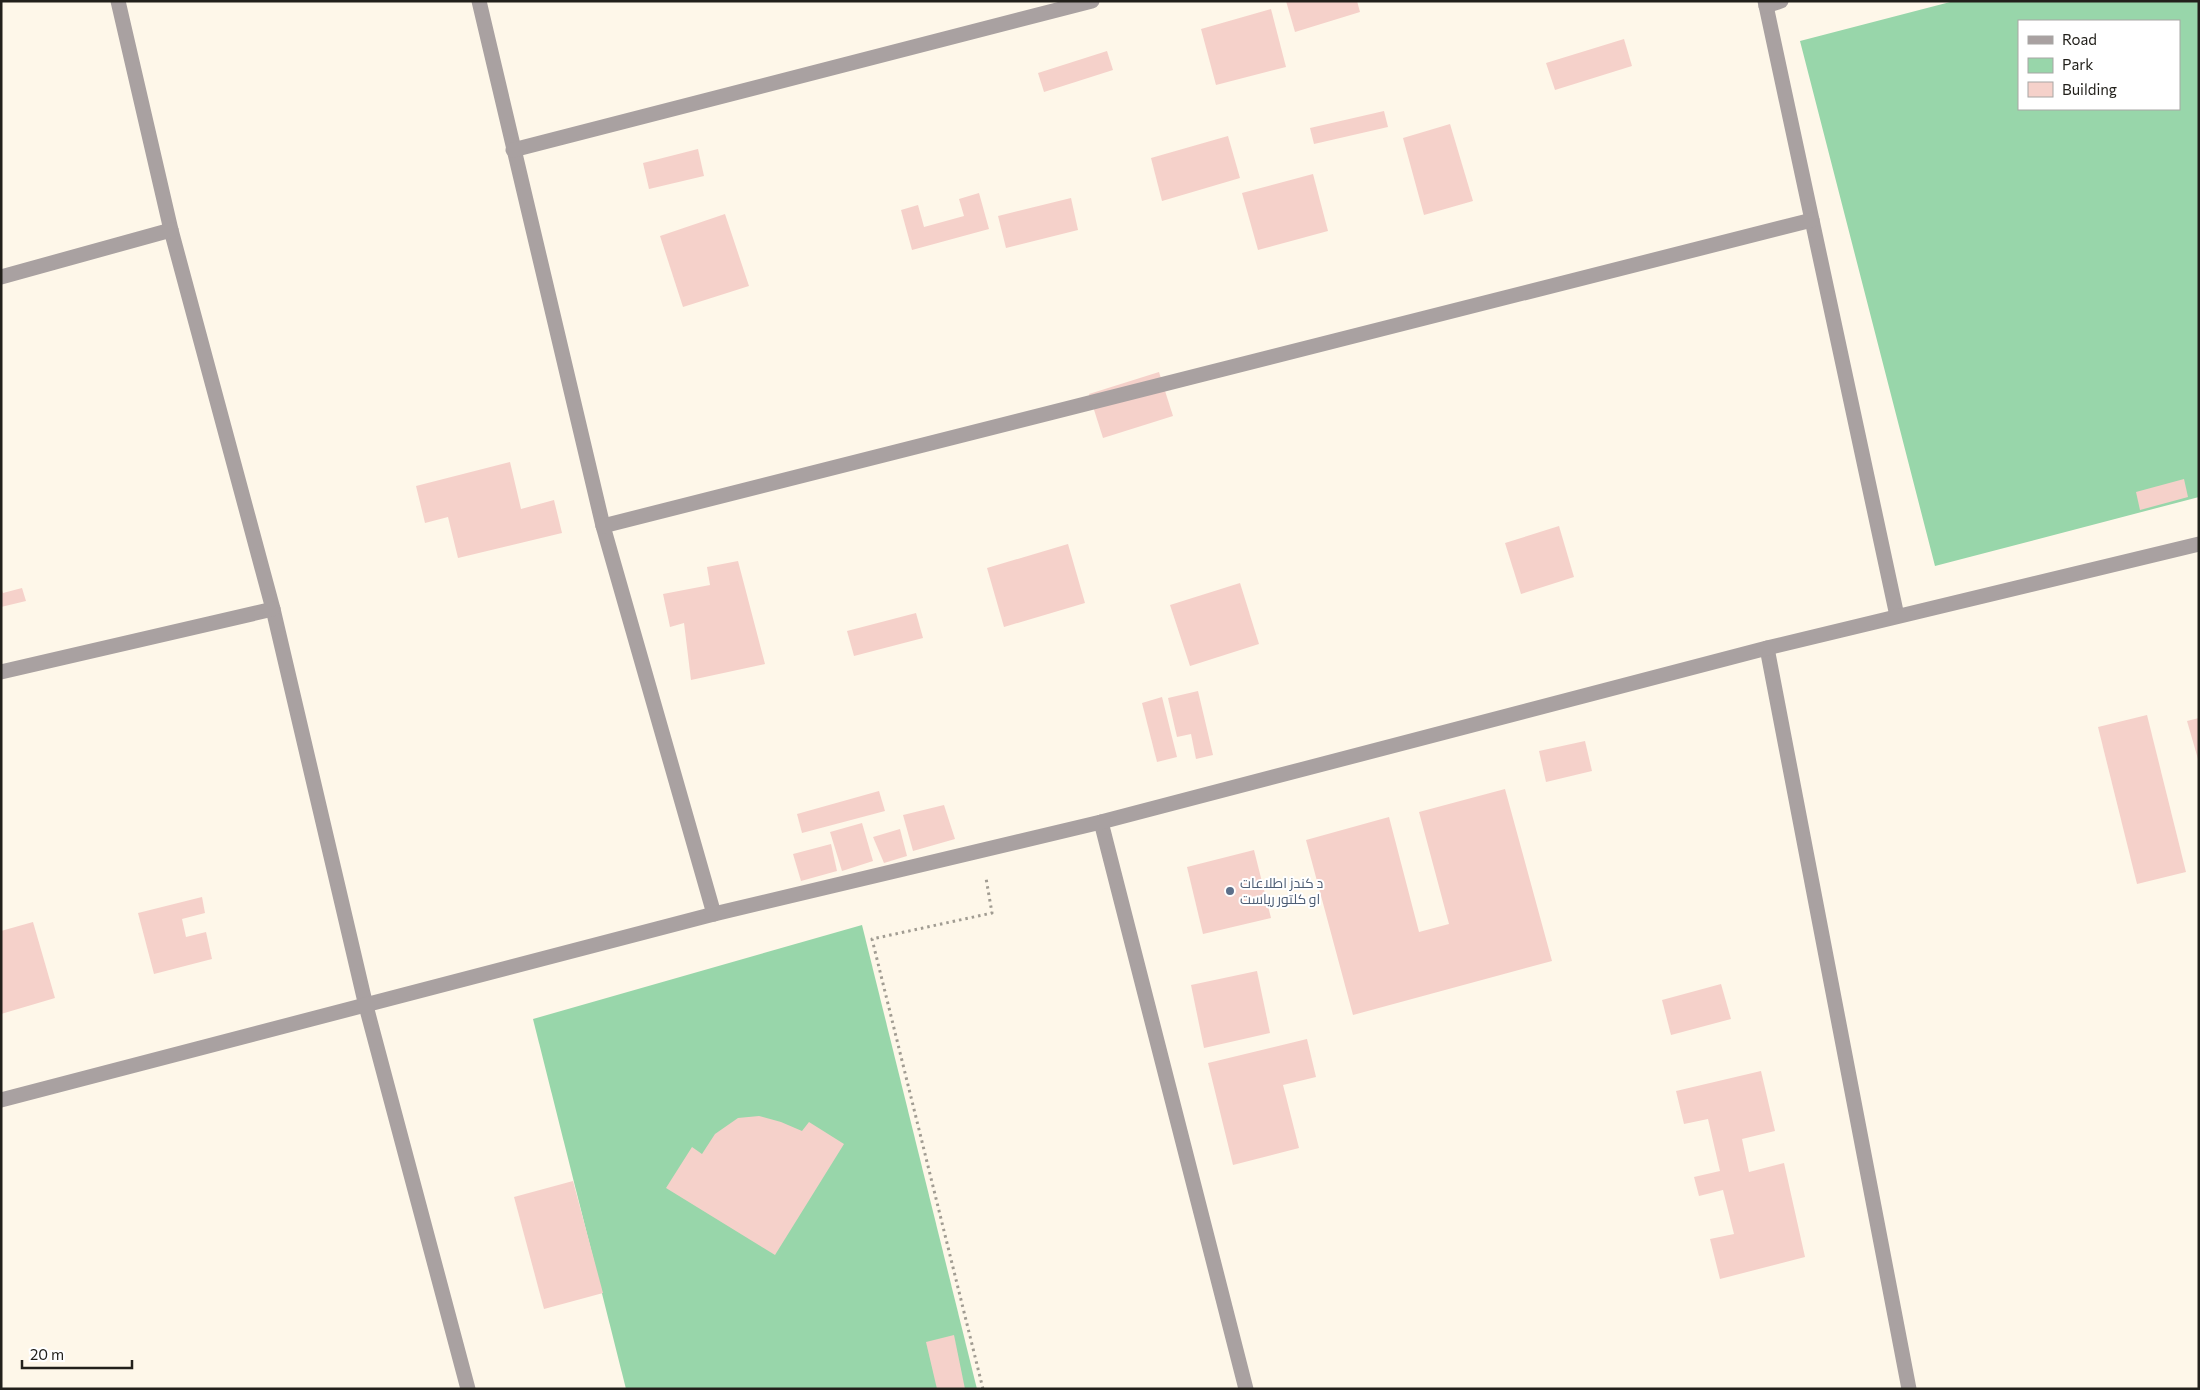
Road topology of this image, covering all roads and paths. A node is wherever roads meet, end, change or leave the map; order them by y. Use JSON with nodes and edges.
{"nodes":[{"id":1,"x":118,"y":1,"type":"edge"},
{"id":2,"x":479,"y":1,"type":"edge"},
{"id":3,"x":1092,"y":1,"type":"edge"},
{"id":4,"x":1781,"y":1,"type":"edge"},
{"id":5,"x":1766,"y":4,"type":"edge"},
{"id":6,"x":513,"y":150,"type":"junction"},
{"id":7,"x":1812,"y":220,"type":"junction"},
{"id":8,"x":170,"y":230,"type":"junction"},
{"id":9,"x":1,"y":277,"type":"edge"},
{"id":10,"x":603,"y":526,"type":"junction"},
{"id":11,"x":2199,"y":544,"type":"edge"},
{"id":12,"x":273,"y":609,"type":"junction"},
{"id":13,"x":1897,"y":616,"type":"junction"},
{"id":14,"x":1768,"y":648,"type":"junction"},
{"id":15,"x":1,"y":672,"type":"edge"},
{"id":16,"x":1101,"y":822,"type":"junction"},
{"id":17,"x":980,"y":850,"type":"junction"},
{"id":18,"x":714,"y":914,"type":"junction"},
{"id":19,"x":366,"y":1006,"type":"junction"},
{"id":20,"x":1,"y":1100,"type":"edge"},
{"id":21,"x":468,"y":1389,"type":"edge"},
{"id":22,"x":982,"y":1389,"type":"edge"},
{"id":23,"x":1246,"y":1389,"type":"edge"},
{"id":24,"x":1909,"y":1389,"type":"edge"}],
"edges":[{"from":1,"to":8,"type":"street"},
{"from":2,"to":6,"type":"street"},
{"from":3,"to":6,"type":"street"},
{"from":4,"to":5,"type":"street"},
{"from":5,"to":7,"type":"street"},
{"from":6,"to":10,"type":"street"},
{"from":7,"to":10,"type":"street"},
{"from":7,"to":13,"type":"street"},
{"from":8,"to":9,"type":"street"},
{"from":8,"to":12,"type":"street"},
{"from":10,"to":18,"type":"street"},
{"from":11,"to":13,"type":"street"},
{"from":12,"to":15,"type":"street"},
{"from":12,"to":19,"type":"street"},
{"from":13,"to":14,"type":"street"},
{"from":14,"to":16,"type":"street"},
{"from":14,"to":24,"type":"street"},
{"from":16,"to":17,"type":"street"},
{"from":16,"to":23,"type":"street"},
{"from":17,"to":18,"type":"street"},
{"from":17,"to":22,"type":"path"},
{"from":18,"to":19,"type":"street"},
{"from":19,"to":20,"type":"street"},
{"from":19,"to":21,"type":"street"}]}
